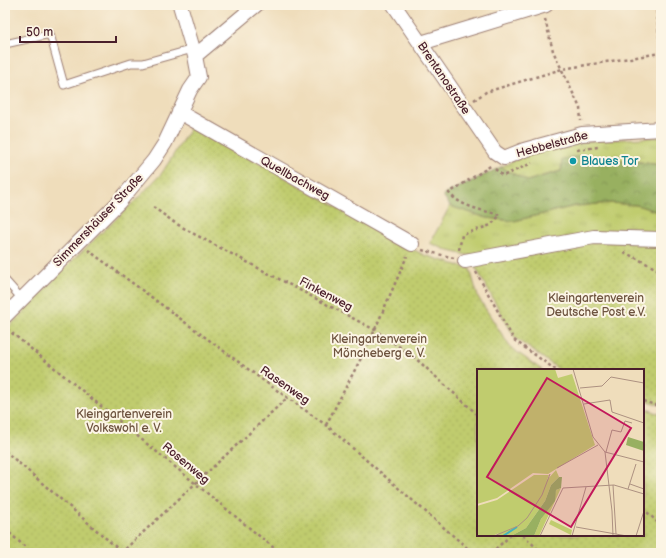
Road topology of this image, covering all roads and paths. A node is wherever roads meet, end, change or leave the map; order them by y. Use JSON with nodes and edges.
{"nodes":[{"id":1,"x":180,"y":5,"type":"edge"},
{"id":2,"x":256,"y":5,"type":"edge"},
{"id":3,"x":394,"y":5,"type":"edge"},
{"id":4,"x":656,"y":5,"type":"edge"},
{"id":5,"x":544,"y":6,"type":"edge"},
{"id":6,"x":421,"y":43,"type":"junction"},
{"id":7,"x":5,"y":44,"type":"edge"},
{"id":8,"x":194,"y":52,"type":"junction"},
{"id":9,"x":661,"y":53,"type":"edge"},
{"id":10,"x":661,"y":57,"type":"edge"},
{"id":11,"x":562,"y":69,"type":"junction"},
{"id":12,"x":463,"y":107,"type":"junction"},
{"id":13,"x":179,"y":112,"type":"junction"},
{"id":14,"x":661,"y":130,"type":"edge"},
{"id":15,"x":582,"y":134,"type":"junction"},
{"id":16,"x":605,"y":147,"type":"dead end"},
{"id":17,"x":571,"y":151,"type":"dead end"},
{"id":18,"x":494,"y":152,"type":"junction"},
{"id":19,"x":537,"y":161,"type":"dead end"},
{"id":20,"x":492,"y":166,"type":"junction"},
{"id":21,"x":153,"y":207,"type":"dead end"},
{"id":22,"x":661,"y":239,"type":"edge"},
{"id":23,"x":78,"y":243,"type":"junction"},
{"id":24,"x":412,"y":244,"type":"junction"},
{"id":25,"x":622,"y":251,"type":"dead end"},
{"id":26,"x":462,"y":260,"type":"junction"},
{"id":27,"x":661,"y":271,"type":"edge"},
{"id":28,"x":5,"y":280,"type":"edge"},
{"id":29,"x":22,"y":299,"type":"junction"},
{"id":30,"x":5,"y":316,"type":"edge"},
{"id":31,"x":5,"y":327,"type":"edge"},
{"id":32,"x":375,"y":330,"type":"junction"},
{"id":33,"x":555,"y":369,"type":"edge"},
{"id":34,"x":287,"y":398,"type":"junction"},
{"id":35,"x":644,"y":401,"type":"edge"},
{"id":36,"x":661,"y":407,"type":"edge"},
{"id":37,"x":477,"y":414,"type":"edge"},
{"id":38,"x":326,"y":425,"type":"junction"},
{"id":39,"x":5,"y":451,"type":"edge"},
{"id":40,"x":196,"y":483,"type":"junction"},
{"id":41,"x":644,"y":509,"type":"edge"},
{"id":42,"x":661,"y":526,"type":"edge"},
{"id":43,"x":5,"y":529,"type":"edge"},
{"id":44,"x":510,"y":536,"type":"edge"},
{"id":45,"x":524,"y":536,"type":"edge"},
{"id":46,"x":32,"y":553,"type":"edge"},
{"id":47,"x":122,"y":553,"type":"edge"},
{"id":48,"x":280,"y":553,"type":"edge"},
{"id":49,"x":473,"y":553,"type":"edge"},
{"id":50,"x":491,"y":553,"type":"edge"},
{"id":51,"x":542,"y":553,"type":"edge"}],
"edges":[{"from":1,"to":8,"type":"street","name":"Simmershäuser Straße"},
{"from":2,"to":8,"type":"street"},
{"from":3,"to":6,"type":"street","name":"Brentanostraße"},
{"from":4,"to":9,"type":"path"},
{"from":5,"to":6,"type":"street"},
{"from":5,"to":11,"type":"path"},
{"from":6,"to":12,"type":"street","name":"Brentanostraße"},
{"from":7,"to":8,"type":"lane"},
{"from":8,"to":13,"type":"street","name":"Simmershäuser Straße"},
{"from":9,"to":10,"type":"path"},
{"from":9,"to":11,"type":"path"},
{"from":11,"to":12,"type":"path"},
{"from":11,"to":15,"type":"path"},
{"from":12,"to":18,"type":"street","name":"Brentanostraße"},
{"from":13,"to":23,"type":"street","name":"Simmershäuser Straße"},
{"from":13,"to":24,"type":"street","name":"Quellbachweg"},
{"from":14,"to":15,"type":"street","name":"Hebbelstraße"},
{"from":15,"to":18,"type":"street","name":"Hebbelstraße"},
{"from":16,"to":17,"type":"path"},
{"from":18,"to":20,"type":"path"},
{"from":19,"to":20,"type":"path"},
{"from":20,"to":26,"type":"path"},
{"from":21,"to":32,"type":"path","name":"Finkenweg"},
{"from":22,"to":26,"type":"street"},
{"from":23,"to":29,"type":"street","name":"Simmershäuser Straße"},
{"from":23,"to":34,"type":"path","name":"Rasenweg"},
{"from":24,"to":26,"type":"path"},
{"from":24,"to":32,"type":"path"},
{"from":25,"to":27,"type":"path"},
{"from":26,"to":33,"type":"path"},
{"from":28,"to":29,"type":"lane"},
{"from":29,"to":30,"type":"street","name":"Simmershäuser Straße"},
{"from":31,"to":40,"type":"path","name":"Rosenweg"},
{"from":32,"to":37,"type":"path","name":"Finkenweg"},
{"from":32,"to":38,"type":"path"},
{"from":34,"to":38,"type":"path","name":"Rasenweg"},
{"from":34,"to":40,"type":"path"},
{"from":35,"to":36,"type":"path"},
{"from":38,"to":49,"type":"path","name":"Rasenweg"},
{"from":39,"to":47,"type":"path"},
{"from":40,"to":47,"type":"path"},
{"from":40,"to":48,"type":"path","name":"Rosenweg"},
{"from":41,"to":42,"type":"path"},
{"from":43,"to":46,"type":"path"},
{"from":44,"to":50,"type":"path"},
{"from":45,"to":51,"type":"path"}]}
